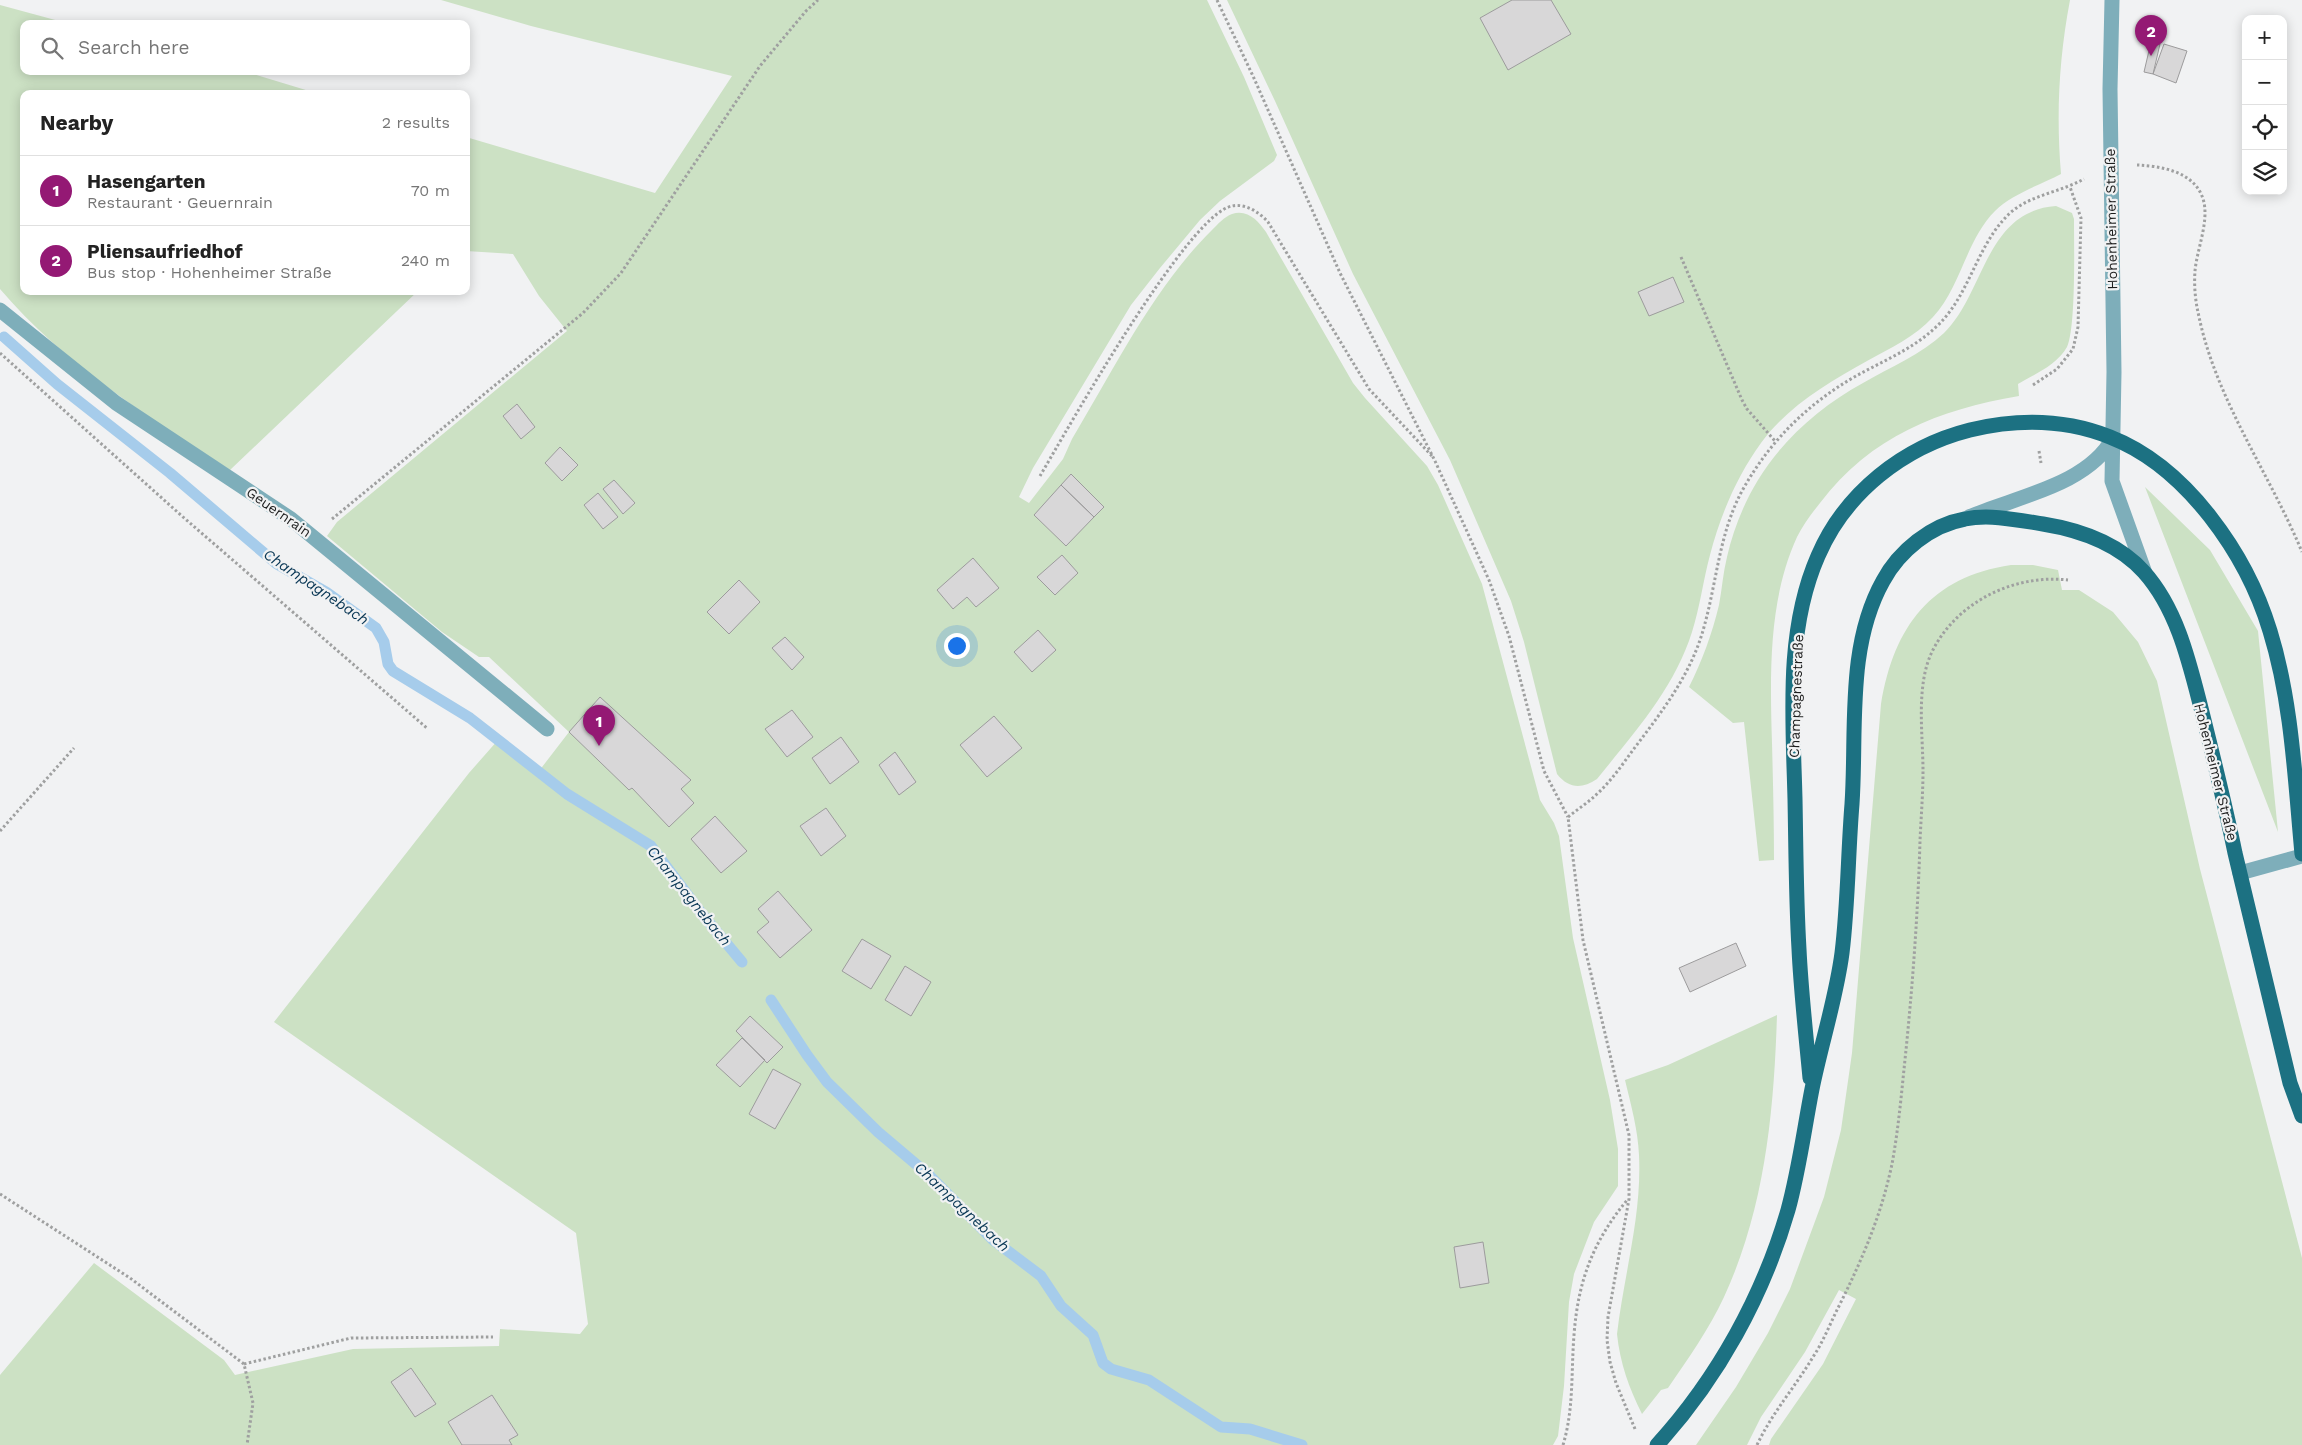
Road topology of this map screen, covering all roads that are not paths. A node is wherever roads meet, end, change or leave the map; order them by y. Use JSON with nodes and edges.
{"nodes":[{"id":1,"x":2112,"y":0,"type":"edge"},
{"id":2,"x":0,"y":310,"type":"edge"},
{"id":3,"x":2113,"y":438,"type":"junction"},
{"id":4,"x":1965,"y":519,"type":"junction"},
{"id":5,"x":2145,"y":573,"type":"junction"},
{"id":6,"x":547,"y":729,"type":"dead end"},
{"id":7,"x":2302,"y":855,"type":"edge"},
{"id":8,"x":2240,"y":872,"type":"junction"},
{"id":9,"x":1812,"y":1092,"type":"junction"},
{"id":10,"x":2302,"y":1116,"type":"edge"},
{"id":11,"x":1657,"y":1445,"type":"edge"}],
"edges":[{"from":1,"to":3,"type":"street","name":"Hohenheimer Straße"},
{"from":2,"to":6,"type":"street","name":"Geuernrain"},
{"from":3,"to":4,"type":"street","name":"Champagnestraße"},
{"from":3,"to":5,"type":"street","name":"Hohenheimer Straße"},
{"from":3,"to":7,"type":"main road"},
{"from":3,"to":9,"type":"main road","name":"Champagnestraße"},
{"from":4,"to":5,"type":"main road","name":"Champagnestraße"},
{"from":4,"to":9,"type":"main road","name":"Champagnestraße"},
{"from":5,"to":8,"type":"main road","name":"Hohenheimer Straße"},
{"from":7,"to":8,"type":"street"},
{"from":8,"to":10,"type":"main road","name":"Hohenheimer Straße"},
{"from":9,"to":11,"type":"main road","name":"Champagnestraße"}]}
